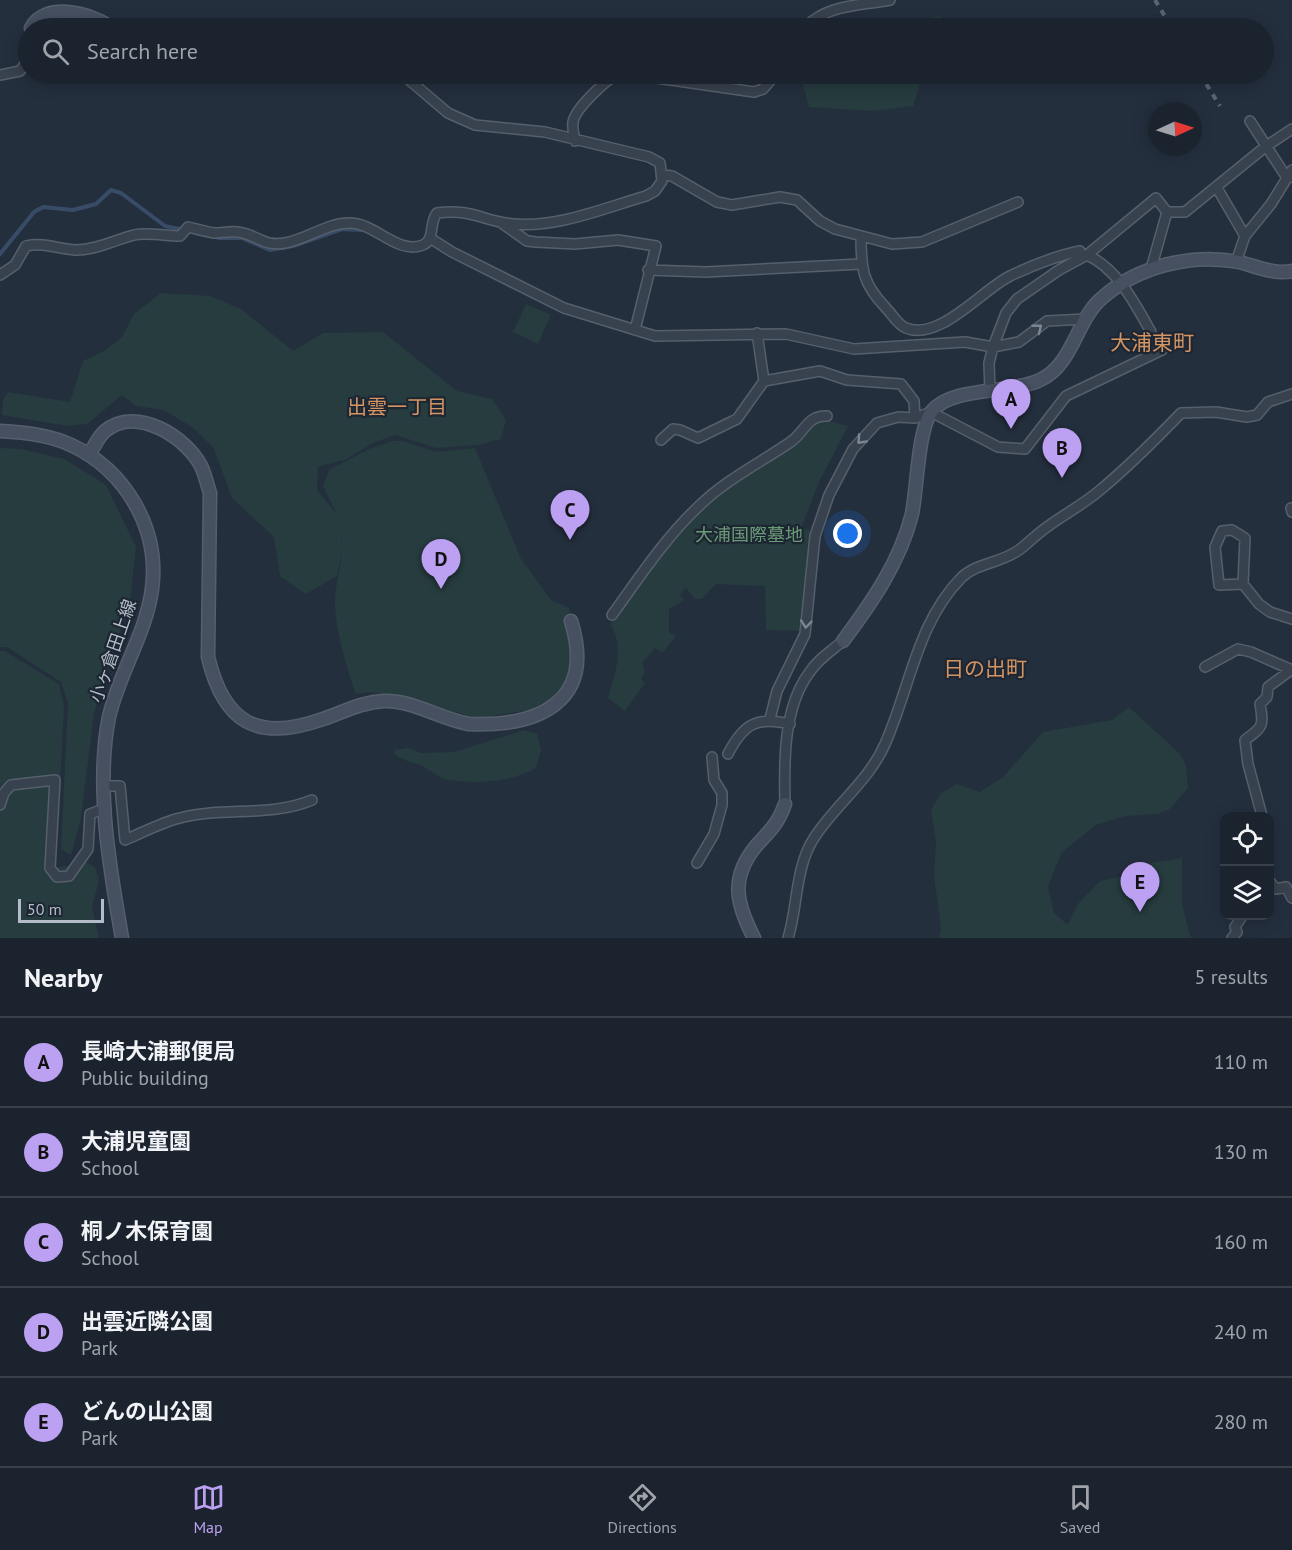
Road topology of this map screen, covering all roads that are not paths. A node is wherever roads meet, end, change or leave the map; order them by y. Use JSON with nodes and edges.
{"nodes":[{"id":1,"x":890,"y":0,"type":"edge"},
{"id":2,"x":42,"y":18,"type":"edge"},
{"id":3,"x":95,"y":18,"type":"edge"},
{"id":4,"x":816,"y":18,"type":"edge"},
{"id":5,"x":18,"y":71,"type":"edge"},
{"id":6,"x":0,"y":75,"type":"edge"},
{"id":7,"x":415,"y":84,"type":"edge"},
{"id":8,"x":604,"y":84,"type":"edge"},
{"id":9,"x":698,"y":84,"type":"edge"},
{"id":10,"x":767,"y":84,"type":"edge"},
{"id":11,"x":1250,"y":121,"type":"dead end"},
{"id":12,"x":1292,"y":129,"type":"edge"},
{"id":13,"x":575,"y":141,"type":"junction"},
{"id":14,"x":1265,"y":147,"type":"junction"},
{"id":15,"x":663,"y":175,"type":"junction"},
{"id":16,"x":1290,"y":175,"type":"edge"},
{"id":17,"x":1217,"y":188,"type":"junction"},
{"id":18,"x":1018,"y":202,"type":"dead end"},
{"id":19,"x":1167,"y":212,"type":"junction"},
{"id":20,"x":499,"y":221,"type":"junction"},
{"id":21,"x":1245,"y":236,"type":"junction"},
{"id":22,"x":861,"y":237,"type":"junction"},
{"id":23,"x":430,"y":238,"type":"junction"},
{"id":24,"x":1083,"y":253,"type":"junction"},
{"id":25,"x":1236,"y":262,"type":"junction"},
{"id":26,"x":861,"y":264,"type":"junction"},
{"id":27,"x":1151,"y":269,"type":"junction"},
{"id":28,"x":648,"y":270,"type":"junction"},
{"id":29,"x":1292,"y":271,"type":"edge"},
{"id":30,"x":0,"y":274,"type":"edge"},
{"id":31,"x":1121,"y":286,"type":"junction"},
{"id":32,"x":1086,"y":319,"type":"junction"},
{"id":33,"x":913,"y":329,"type":"junction"},
{"id":34,"x":635,"y":330,"type":"junction"},
{"id":35,"x":1151,"y":332,"type":"dead end"},
{"id":36,"x":758,"y":333,"type":"junction"},
{"id":37,"x":911,"y":346,"type":"junction"},
{"id":38,"x":993,"y":347,"type":"junction"},
{"id":39,"x":1162,"y":350,"type":"dead end"},
{"id":40,"x":764,"y":381,"type":"junction"},
{"id":41,"x":990,"y":391,"type":"junction"},
{"id":42,"x":1292,"y":394,"type":"edge"},
{"id":43,"x":931,"y":412,"type":"junction"},
{"id":44,"x":827,"y":416,"type":"dead end"},
{"id":45,"x":915,"y":418,"type":"junction"},
{"id":46,"x":0,"y":431,"type":"edge"},
{"id":47,"x":661,"y":440,"type":"dead end"},
{"id":48,"x":89,"y":455,"type":"junction"},
{"id":49,"x":1243,"y":584,"type":"junction"},
{"id":50,"x":612,"y":615,"type":"dead end"},
{"id":51,"x":1292,"y":619,"type":"edge"},
{"id":52,"x":571,"y":621,"type":"dead end"},
{"id":53,"x":843,"y":641,"type":"joint"},
{"id":54,"x":1204,"y":667,"type":"dead end"},
{"id":55,"x":1292,"y":670,"type":"edge"},
{"id":56,"x":770,"y":719,"type":"junction"},
{"id":57,"x":790,"y":724,"type":"junction"},
{"id":58,"x":728,"y":754,"type":"dead end"},
{"id":59,"x":712,"y":757,"type":"dead end"},
{"id":60,"x":105,"y":786,"type":"junction"},
{"id":61,"x":312,"y":800,"type":"dead end"},
{"id":62,"x":784,"y":804,"type":"joint"},
{"id":63,"x":0,"y":805,"type":"edge"},
{"id":64,"x":106,"y":808,"type":"junction"},
{"id":65,"x":1261,"y":812,"type":"edge"},
{"id":66,"x":697,"y":863,"type":"dead end"},
{"id":67,"x":1274,"y":889,"type":"edge"},
{"id":68,"x":1292,"y":898,"type":"edge"},
{"id":69,"x":1240,"y":920,"type":"edge"},
{"id":70,"x":122,"y":938,"type":"edge"},
{"id":71,"x":754,"y":938,"type":"edge"},
{"id":72,"x":788,"y":938,"type":"edge"},
{"id":73,"x":1232,"y":938,"type":"edge"}],
"edges":[{"from":1,"to":4,"type":"street"},
{"from":2,"to":3,"type":"street"},
{"from":5,"to":6,"type":"street"},
{"from":7,"to":13,"type":"street"},
{"from":8,"to":13,"type":"street"},
{"from":9,"to":10,"type":"street"},
{"from":11,"to":14,"type":"street"},
{"from":12,"to":14,"type":"street"},
{"from":13,"to":15,"type":"street"},
{"from":14,"to":16,"type":"street"},
{"from":14,"to":17,"type":"street"},
{"from":15,"to":20,"type":"street"},
{"from":15,"to":22,"type":"street"},
{"from":16,"to":21,"type":"street"},
{"from":17,"to":19,"type":"street"},
{"from":17,"to":21,"type":"street"},
{"from":18,"to":22,"type":"street"},
{"from":19,"to":24,"type":"street"},
{"from":19,"to":27,"type":"street"},
{"from":20,"to":23,"type":"street"},
{"from":20,"to":28,"type":"street"},
{"from":21,"to":25,"type":"street"},
{"from":22,"to":26,"type":"street"},
{"from":23,"to":30,"type":"street"},
{"from":23,"to":34,"type":"street"},
{"from":24,"to":31,"type":"street"},
{"from":24,"to":33,"type":"street"},
{"from":24,"to":38,"type":"street"},
{"from":25,"to":27,"type":"street"},
{"from":25,"to":29,"type":"street"},
{"from":26,"to":28,"type":"street"},
{"from":26,"to":33,"type":"street"},
{"from":27,"to":31,"type":"street"},
{"from":28,"to":34,"type":"street"},
{"from":31,"to":32,"type":"street"},
{"from":31,"to":35,"type":"street"},
{"from":38,"to":32,"type":"street","one_way":true},
{"from":32,"to":41,"type":"street"},
{"from":33,"to":37,"type":"street"},
{"from":34,"to":36,"type":"street"},
{"from":36,"to":37,"type":"street"},
{"from":36,"to":40,"type":"street"},
{"from":37,"to":38,"type":"street"},
{"from":38,"to":41,"type":"street"},
{"from":39,"to":43,"type":"street"},
{"from":40,"to":45,"type":"street"},
{"from":40,"to":47,"type":"street"},
{"from":41,"to":43,"type":"street"},
{"from":42,"to":72,"type":"street"},
{"from":43,"to":45,"type":"street"},
{"from":43,"to":53,"type":"street"},
{"from":44,"to":50,"type":"street"},
{"from":45,"to":56,"type":"street","one_way":true},
{"from":46,"to":48,"type":"street","name":"小ヶ倉田上線"},
{"from":48,"to":52,"type":"street"},
{"from":48,"to":60,"type":"street","name":"小ヶ倉田上線"},
{"from":49,"to":49,"type":"street"},
{"from":49,"to":51,"type":"street"},
{"from":53,"to":57,"type":"street"},
{"from":54,"to":55,"type":"street"},
{"from":55,"to":65,"type":"street"},
{"from":56,"to":57,"type":"street"},
{"from":56,"to":58,"type":"street"},
{"from":57,"to":62,"type":"street"},
{"from":59,"to":66,"type":"street"},
{"from":60,"to":61,"type":"street"},
{"from":60,"to":64,"type":"street","name":"小ヶ倉田上線"},
{"from":62,"to":71,"type":"street"},
{"from":63,"to":64,"type":"street"},
{"from":64,"to":70,"type":"street","name":"小ヶ倉田上線"},
{"from":67,"to":68,"type":"street"},
{"from":69,"to":73,"type":"street"}]}
